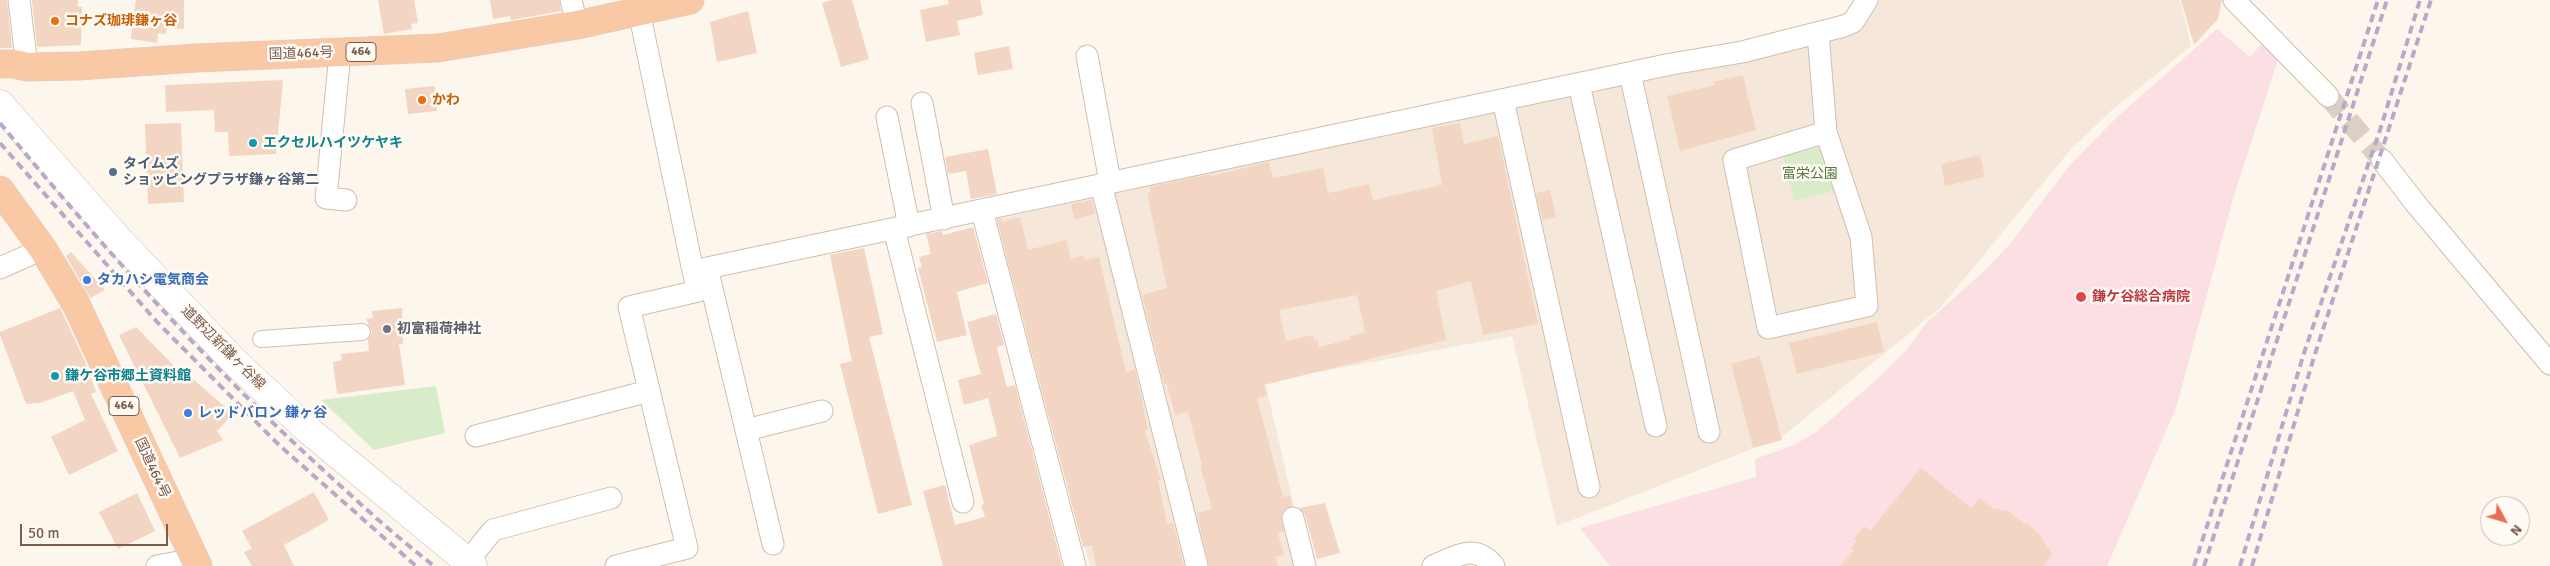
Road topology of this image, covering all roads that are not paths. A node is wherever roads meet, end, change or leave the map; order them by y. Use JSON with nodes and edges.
{"nodes":[{"id":1,"x":19,"y":0,"type":"edge"},
{"id":2,"x":690,"y":0,"type":"edge"},
{"id":3,"x":1867,"y":0,"type":"edge"},
{"id":4,"x":2234,"y":0,"type":"edge"},
{"id":5,"x":639,"y":11,"type":"junction"},
{"id":6,"x":574,"y":13,"type":"edge"},
{"id":7,"x":1818,"y":33,"type":"junction"},
{"id":8,"x":340,"y":53,"type":"junction"},
{"id":9,"x":1086,"y":56,"type":"dead end"},
{"id":10,"x":0,"y":64,"type":"edge"},
{"id":11,"x":27,"y":67,"type":"junction"},
{"id":12,"x":1630,"y":73,"type":"junction"},
{"id":13,"x":0,"y":77,"type":"edge"},
{"id":14,"x":1579,"y":84,"type":"junction"},
{"id":15,"x":2328,"y":96,"type":"tunnel mouth"},
{"id":16,"x":1503,"y":100,"type":"junction"},
{"id":17,"x":922,"y":103,"type":"dead end"},
{"id":18,"x":0,"y":104,"type":"edge"},
{"id":19,"x":887,"y":117,"type":"dead end"},
{"id":20,"x":1826,"y":132,"type":"junction"},
{"id":21,"x":2382,"y":160,"type":"tunnel mouth"},
{"id":22,"x":1105,"y":183,"type":"junction"},
{"id":23,"x":0,"y":190,"type":"edge"},
{"id":24,"x":346,"y":200,"type":"dead end"},
{"id":25,"x":982,"y":211,"type":"junction"},
{"id":26,"x":944,"y":219,"type":"junction"},
{"id":27,"x":901,"y":228,"type":"junction"},
{"id":28,"x":43,"y":249,"type":"junction"},
{"id":29,"x":0,"y":268,"type":"edge"},
{"id":30,"x":700,"y":269,"type":"junction"},
{"id":31,"x":362,"y":332,"type":"dead end"},
{"id":32,"x":261,"y":339,"type":"dead end"},
{"id":33,"x":2550,"y":364,"type":"edge"},
{"id":34,"x":649,"y":391,"type":"junction"},
{"id":35,"x":822,"y":411,"type":"dead end"},
{"id":36,"x":1656,"y":426,"type":"dead end"},
{"id":37,"x":746,"y":430,"type":"junction"},
{"id":38,"x":1709,"y":432,"type":"dead end"},
{"id":39,"x":476,"y":436,"type":"dead end"},
{"id":40,"x":1589,"y":487,"type":"dead end"},
{"id":41,"x":611,"y":498,"type":"dead end"},
{"id":42,"x":963,"y":502,"type":"dead end"},
{"id":43,"x":1293,"y":518,"type":"dead end"},
{"id":44,"x":773,"y":544,"type":"dead end"},
{"id":45,"x":197,"y":563,"type":"edge"},
{"id":46,"x":470,"y":564,"type":"edge"},
{"id":47,"x":157,"y":566,"type":"edge"},
{"id":48,"x":616,"y":566,"type":"edge"},
{"id":49,"x":1075,"y":566,"type":"edge"},
{"id":50,"x":1197,"y":566,"type":"edge"},
{"id":51,"x":1305,"y":566,"type":"edge"},
{"id":52,"x":1433,"y":566,"type":"edge"},
{"id":53,"x":1494,"y":566,"type":"edge"}],
"edges":[{"from":1,"to":11,"type":"street"},
{"from":2,"to":5,"type":"highway","name":"国道464号","number":"464"},
{"from":3,"to":7,"type":"street"},
{"from":4,"to":15,"type":"street"},
{"from":5,"to":6,"type":"highway","name":"国道464号","number":"464"},
{"from":5,"to":30,"type":"street"},
{"from":6,"to":8,"type":"highway","name":"国道464号","number":"464"},
{"from":7,"to":12,"type":"street"},
{"from":7,"to":20,"type":"street"},
{"from":8,"to":11,"type":"highway","name":"国道464号","number":"464"},
{"from":8,"to":24,"type":"street"},
{"from":9,"to":22,"type":"street"},
{"from":10,"to":11,"type":"highway","name":"国道464号","number":"464"},
{"from":11,"to":13,"type":"highway","name":"国道464号","number":"464"},
{"from":12,"to":14,"type":"street"},
{"from":12,"to":38,"type":"street"},
{"from":14,"to":16,"type":"street"},
{"from":14,"to":36,"type":"street"},
{"from":16,"to":22,"type":"street"},
{"from":16,"to":40,"type":"street"},
{"from":17,"to":26,"type":"street"},
{"from":18,"to":46,"type":"street","name":"道野辺新鎌ヶ谷線"},
{"from":19,"to":27,"type":"street"},
{"from":20,"to":20,"type":"street"},
{"from":21,"to":33,"type":"street"},
{"from":22,"to":25,"type":"street"},
{"from":22,"to":50,"type":"street"},
{"from":23,"to":28,"type":"highway","name":"国道464号","number":"464"},
{"from":25,"to":26,"type":"street"},
{"from":25,"to":49,"type":"street"},
{"from":26,"to":27,"type":"street"},
{"from":27,"to":30,"type":"street"},
{"from":27,"to":42,"type":"street"},
{"from":28,"to":29,"type":"street"},
{"from":28,"to":45,"type":"highway","name":"国道464号","number":"464"},
{"from":30,"to":34,"type":"street"},
{"from":30,"to":37,"type":"street"},
{"from":31,"to":32,"type":"street"},
{"from":34,"to":39,"type":"street"},
{"from":34,"to":48,"type":"street"},
{"from":35,"to":37,"type":"street"},
{"from":37,"to":44,"type":"street"},
{"from":41,"to":46,"type":"street"},
{"from":43,"to":51,"type":"street"},
{"from":45,"to":47,"type":"street"},
{"from":52,"to":53,"type":"street"}]}
